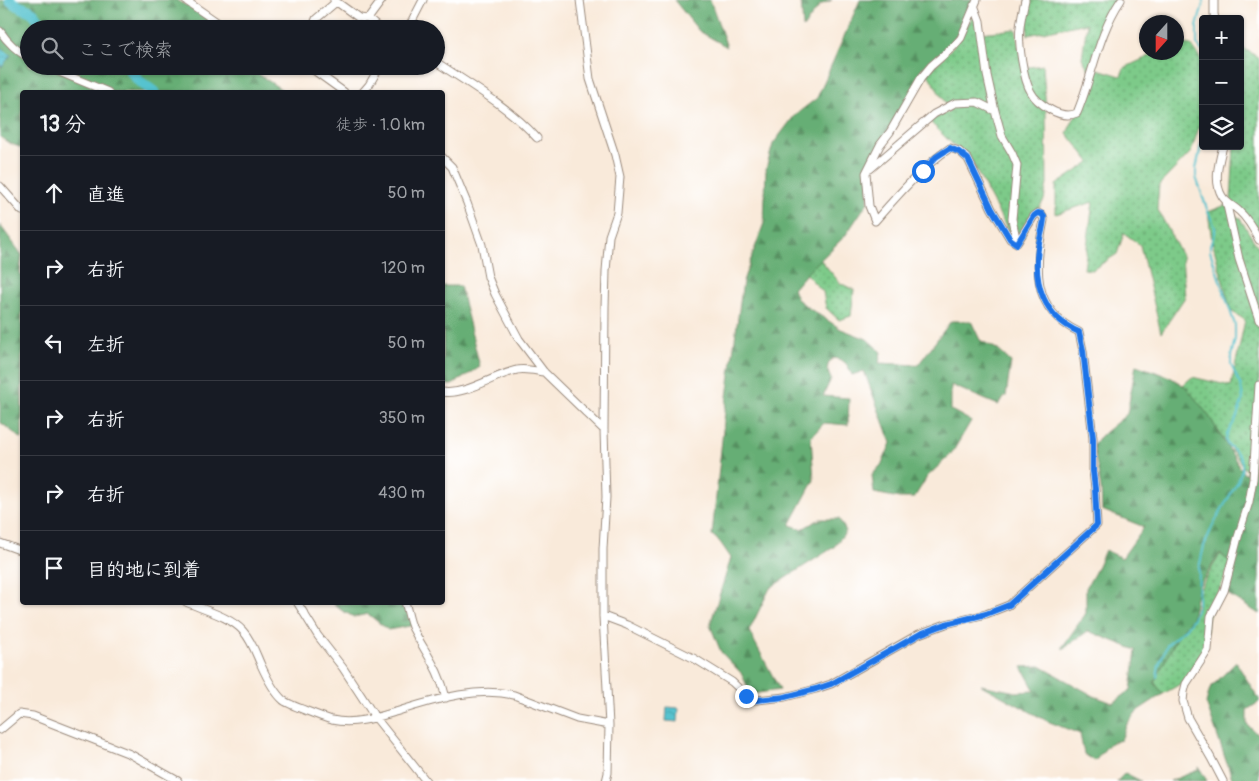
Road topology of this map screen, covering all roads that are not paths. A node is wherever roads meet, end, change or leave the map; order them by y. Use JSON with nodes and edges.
{"nodes":[{"id":1,"x":185,"y":0,"type":"edge"},
{"id":2,"x":382,"y":0,"type":"edge"},
{"id":3,"x":423,"y":0,"type":"edge"},
{"id":4,"x":580,"y":0,"type":"edge"},
{"id":5,"x":1025,"y":0,"type":"edge"},
{"id":6,"x":1121,"y":0,"type":"edge"},
{"id":7,"x":1214,"y":0,"type":"edge"},
{"id":8,"x":335,"y":1,"type":"edge"},
{"id":9,"x":976,"y":2,"type":"edge"},
{"id":10,"x":1214,"y":15,"type":"edge"},
{"id":11,"x":368,"y":19,"type":"joint"},
{"id":12,"x":214,"y":20,"type":"edge"},
{"id":13,"x":316,"y":20,"type":"edge"},
{"id":14,"x":413,"y":20,"type":"edge"},
{"id":15,"x":0,"y":31,"type":"edge"},
{"id":16,"x":20,"y":53,"type":"edge"},
{"id":17,"x":445,"y":68,"type":"edge"},
{"id":18,"x":67,"y":75,"type":"edge"},
{"id":19,"x":320,"y":75,"type":"edge"},
{"id":20,"x":375,"y":75,"type":"edge"},
{"id":21,"x":103,"y":90,"type":"edge"},
{"id":22,"x":341,"y":90,"type":"edge"},
{"id":23,"x":365,"y":90,"type":"edge"},
{"id":24,"x":995,"y":111,"type":"junction"},
{"id":25,"x":537,"y":138,"type":"dead end"},
{"id":26,"x":1222,"y":150,"type":"edge"},
{"id":27,"x":445,"y":160,"type":"edge"},
{"id":28,"x":866,"y":173,"type":"junction"},
{"id":29,"x":0,"y":186,"type":"edge"},
{"id":30,"x":1226,"y":201,"type":"junction"},
{"id":31,"x":20,"y":209,"type":"edge"},
{"id":32,"x":1259,"y":240,"type":"edge"},
{"id":33,"x":1017,"y":244,"type":"junction"},
{"id":34,"x":1259,"y":320,"type":"edge"},
{"id":35,"x":544,"y":372,"type":"junction"},
{"id":36,"x":1259,"y":385,"type":"edge"},
{"id":37,"x":445,"y":393,"type":"edge"},
{"id":38,"x":604,"y":430,"type":"junction"},
{"id":39,"x":0,"y":543,"type":"edge"},
{"id":40,"x":20,"y":550,"type":"edge"},
{"id":41,"x":193,"y":605,"type":"edge"},
{"id":42,"x":299,"y":605,"type":"edge"},
{"id":43,"x":406,"y":605,"type":"edge"},
{"id":44,"x":603,"y":616,"type":"junction"},
{"id":45,"x":446,"y":698,"type":"junction"},
{"id":46,"x":375,"y":718,"type":"junction"},
{"id":47,"x":609,"y":724,"type":"junction"},
{"id":48,"x":0,"y":730,"type":"edge"},
{"id":49,"x":178,"y":781,"type":"edge"},
{"id":50,"x":426,"y":781,"type":"edge"},
{"id":51,"x":606,"y":781,"type":"edge"},
{"id":52,"x":1223,"y":781,"type":"edge"}],
"edges":[{"from":1,"to":12,"type":"street"},
{"from":2,"to":11,"type":"street"},
{"from":3,"to":14,"type":"street"},
{"from":4,"to":38,"type":"street"},
{"from":5,"to":6,"type":"street"},
{"from":7,"to":10,"type":"street"},
{"from":8,"to":11,"type":"street"},
{"from":8,"to":13,"type":"street"},
{"from":9,"to":24,"type":"street"},
{"from":9,"to":28,"type":"street"},
{"from":15,"to":16,"type":"street"},
{"from":17,"to":25,"type":"street"},
{"from":18,"to":21,"type":"street"},
{"from":19,"to":22,"type":"street"},
{"from":20,"to":23,"type":"street"},
{"from":24,"to":28,"type":"street"},
{"from":24,"to":33,"type":"street"},
{"from":26,"to":30,"type":"street"},
{"from":27,"to":35,"type":"street"},
{"from":28,"to":33,"type":"street"},
{"from":29,"to":31,"type":"street"},
{"from":30,"to":32,"type":"street"},
{"from":30,"to":34,"type":"street"},
{"from":33,"to":44,"type":"street"},
{"from":35,"to":37,"type":"street"},
{"from":35,"to":38,"type":"street"},
{"from":36,"to":52,"type":"street"},
{"from":38,"to":44,"type":"street"},
{"from":39,"to":40,"type":"street"},
{"from":41,"to":46,"type":"street"},
{"from":42,"to":46,"type":"street"},
{"from":43,"to":45,"type":"street"},
{"from":44,"to":47,"type":"street"},
{"from":45,"to":46,"type":"street"},
{"from":45,"to":47,"type":"street"},
{"from":46,"to":50,"type":"street"},
{"from":47,"to":51,"type":"street"},
{"from":48,"to":49,"type":"street"}]}
